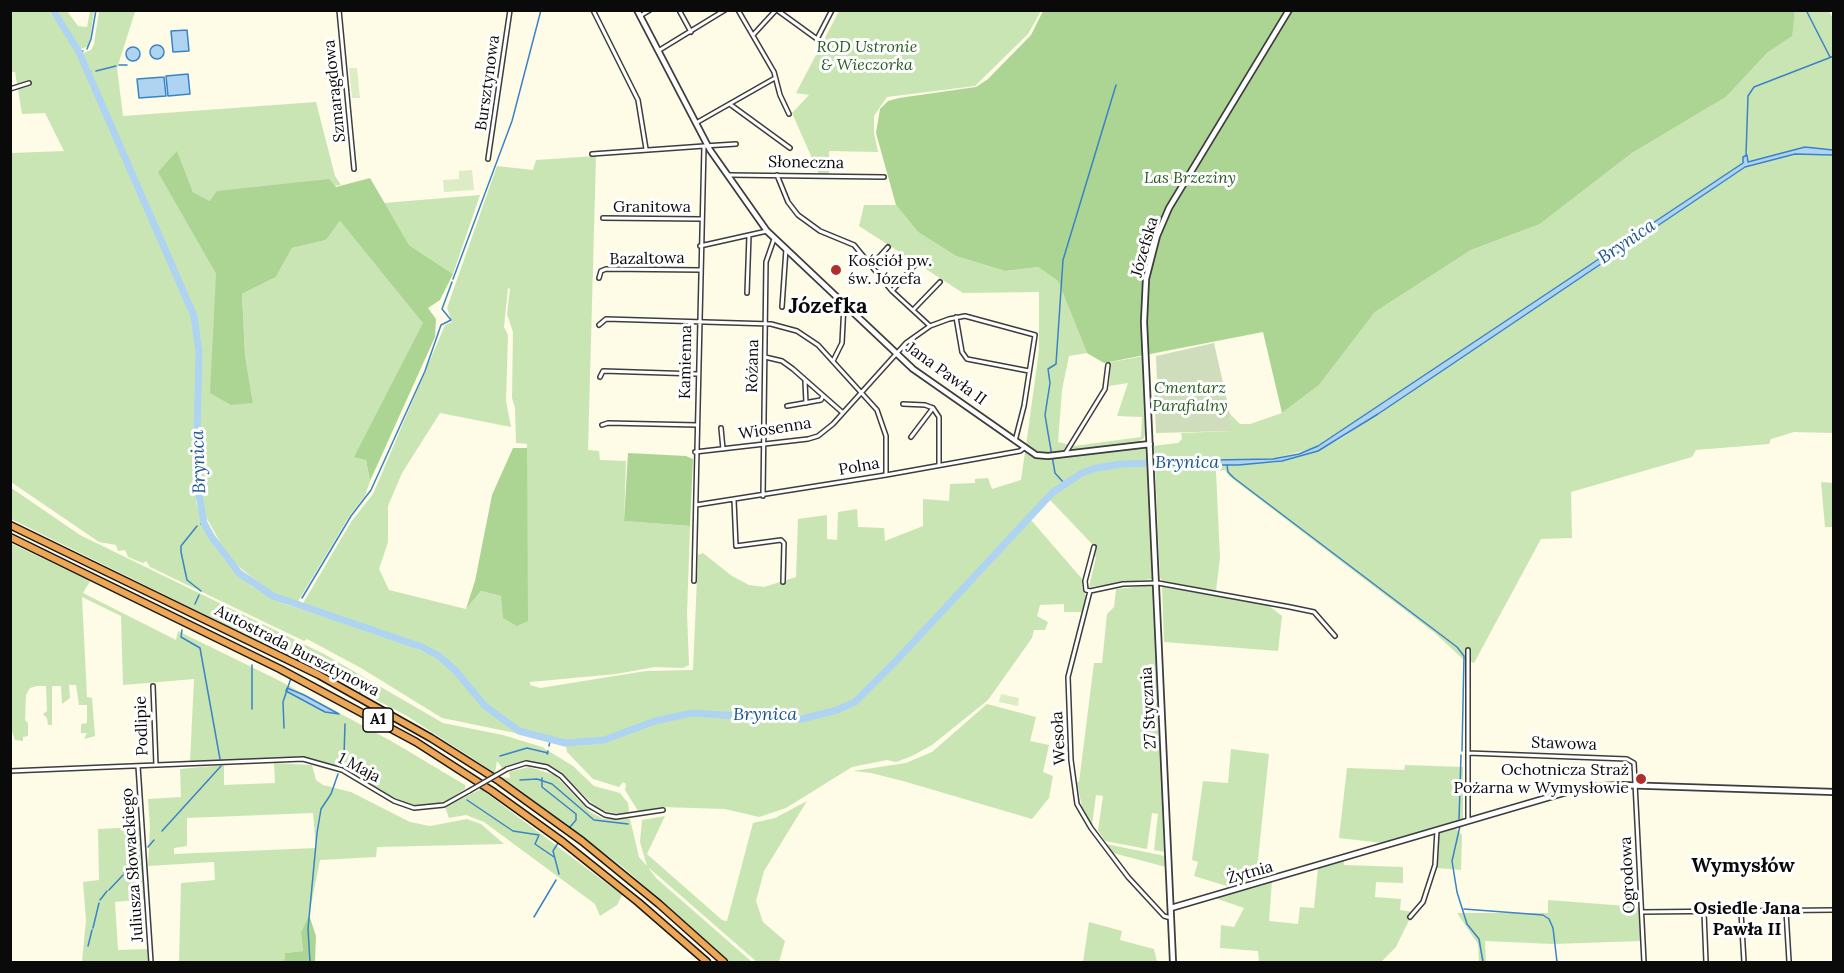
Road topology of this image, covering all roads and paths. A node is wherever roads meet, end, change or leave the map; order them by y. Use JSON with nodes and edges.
{"nodes":[{"id":1,"x":339,"y":10,"type":"edge"},
{"id":2,"x":510,"y":10,"type":"edge"},
{"id":3,"x":593,"y":10,"type":"edge"},
{"id":4,"x":650,"y":10,"type":"edge"},
{"id":5,"x":679,"y":10,"type":"edge"},
{"id":6,"x":724,"y":10,"type":"edge"},
{"id":7,"x":738,"y":10,"type":"edge"},
{"id":8,"x":777,"y":10,"type":"edge"},
{"id":9,"x":832,"y":10,"type":"edge"},
{"id":10,"x":1289,"y":10,"type":"edge"},
{"id":11,"x":639,"y":13,"type":"edge"},
{"id":12,"x":692,"y":32,"type":"junction"},
{"id":13,"x":753,"y":35,"type":"junction"},
{"id":14,"x":658,"y":51,"type":"junction"},
{"id":15,"x":775,"y":78,"type":"junction"},
{"id":16,"x":29,"y":83,"type":"dead end"},
{"id":17,"x":10,"y":89,"type":"edge"},
{"id":18,"x":731,"y":105,"type":"junction"},
{"id":19,"x":789,"y":114,"type":"dead end"},
{"id":20,"x":696,"y":124,"type":"junction"},
{"id":21,"x":736,"y":144,"type":"dead end"},
{"id":22,"x":705,"y":145,"type":"junction"},
{"id":23,"x":790,"y":148,"type":"dead end"},
{"id":24,"x":646,"y":149,"type":"junction"},
{"id":25,"x":592,"y":154,"type":"dead end"},
{"id":26,"x":488,"y":159,"type":"dead end"},
{"id":27,"x":354,"y":169,"type":"dead end"},
{"id":28,"x":777,"y":175,"type":"junction"},
{"id":29,"x":727,"y":176,"type":"junction"},
{"id":30,"x":884,"y":177,"type":"dead end"},
{"id":31,"x":603,"y":218,"type":"dead end"},
{"id":32,"x":701,"y":219,"type":"junction"},
{"id":33,"x":767,"y":231,"type":"junction"},
{"id":34,"x":749,"y":235,"type":"junction"},
{"id":35,"x":774,"y":238,"type":"junction"},
{"id":36,"x":700,"y":246,"type":"junction"},
{"id":37,"x":888,"y":247,"type":"dead end"},
{"id":38,"x":786,"y":249,"type":"junction"},
{"id":39,"x":871,"y":266,"type":"junction"},
{"id":40,"x":914,"y":266,"type":"dead end"},
{"id":41,"x":700,"y":270,"type":"junction"},
{"id":42,"x":599,"y":278,"type":"dead end"},
{"id":43,"x":940,"y":282,"type":"dead end"},
{"id":44,"x":892,"y":291,"type":"junction"},
{"id":45,"x":747,"y":293,"type":"dead end"},
{"id":46,"x":844,"y":303,"type":"junction"},
{"id":47,"x":782,"y":307,"type":"dead end"},
{"id":48,"x":913,"y":310,"type":"junction"},
{"id":49,"x":956,"y":317,"type":"junction"},
{"id":50,"x":699,"y":322,"type":"junction"},
{"id":51,"x":765,"y":323,"type":"junction"},
{"id":52,"x":599,"y":325,"type":"dead end"},
{"id":53,"x":930,"y":326,"type":"junction"},
{"id":54,"x":896,"y":352,"type":"junction"},
{"id":55,"x":765,"y":357,"type":"junction"},
{"id":56,"x":833,"y":361,"type":"junction"},
{"id":57,"x":1107,"y":365,"type":"dead end"},
{"id":58,"x":1029,"y":371,"type":"junction"},
{"id":59,"x":697,"y":374,"type":"junction"},
{"id":60,"x":600,"y":377,"type":"dead end"},
{"id":61,"x":805,"y":380,"type":"junction"},
{"id":62,"x":861,"y":391,"type":"junction"},
{"id":63,"x":823,"y":396,"type":"junction"},
{"id":64,"x":806,"y":402,"type":"junction"},
{"id":65,"x":903,"y":404,"type":"dead end"},
{"id":66,"x":787,"y":406,"type":"dead end"},
{"id":67,"x":933,"y":408,"type":"junction"},
{"id":68,"x":843,"y":413,"type":"junction"},
{"id":69,"x":602,"y":425,"type":"dead end"},
{"id":70,"x":697,"y":425,"type":"junction"},
{"id":71,"x":721,"y":428,"type":"dead end"},
{"id":72,"x":911,"y":437,"type":"dead end"},
{"id":73,"x":1015,"y":441,"type":"junction"},
{"id":74,"x":1150,"y":444,"type":"junction"},
{"id":75,"x":764,"y":445,"type":"junction"},
{"id":76,"x":1024,"y":448,"type":"junction"},
{"id":77,"x":723,"y":449,"type":"junction"},
{"id":78,"x":695,"y":452,"type":"junction"},
{"id":79,"x":1065,"y":454,"type":"junction"},
{"id":80,"x":1150,"y":455,"type":"joint"},
{"id":81,"x":939,"y":465,"type":"junction"},
{"id":82,"x":886,"y":475,"type":"junction"},
{"id":83,"x":763,"y":496,"type":"junction"},
{"id":84,"x":734,"y":500,"type":"junction"},
{"id":85,"x":696,"y":505,"type":"junction"},
{"id":86,"x":10,"y":525,"type":"edge"},
{"id":87,"x":10,"y":537,"type":"edge"},
{"id":88,"x":1094,"y":547,"type":"dead end"},
{"id":89,"x":694,"y":581,"type":"dead end"},
{"id":90,"x":783,"y":582,"type":"dead end"},
{"id":91,"x":1156,"y":583,"type":"junction"},
{"id":92,"x":1090,"y":591,"type":"junction"},
{"id":93,"x":1335,"y":636,"type":"dead end"},
{"id":94,"x":1468,"y":650,"type":"dead end"},
{"id":95,"x":153,"y":686,"type":"dead end"},
{"id":96,"x":1468,"y":753,"type":"junction"},
{"id":97,"x":156,"y":765,"type":"junction"},
{"id":98,"x":138,"y":766,"type":"junction"},
{"id":99,"x":10,"y":771,"type":"edge"},
{"id":100,"x":1636,"y":785,"type":"junction"},
{"id":101,"x":1833,"y":792,"type":"edge"},
{"id":102,"x":663,"y":810,"type":"dead end"},
{"id":103,"x":1468,"y":820,"type":"junction"},
{"id":104,"x":1437,"y":830,"type":"junction"},
{"id":105,"x":1171,"y":908,"type":"junction"},
{"id":106,"x":1833,"y":910,"type":"edge"},
{"id":107,"x":1786,"y":911,"type":"junction"},
{"id":108,"x":1642,"y":912,"type":"junction"},
{"id":109,"x":1704,"y":912,"type":"junction"},
{"id":110,"x":1741,"y":912,"type":"junction"},
{"id":111,"x":1410,"y":917,"type":"dead end"},
{"id":112,"x":1171,"y":918,"type":"junction"},
{"id":113,"x":1789,"y":961,"type":"edge"},
{"id":114,"x":152,"y":963,"type":"edge"},
{"id":115,"x":707,"y":963,"type":"edge"},
{"id":116,"x":724,"y":963,"type":"edge"},
{"id":117,"x":1173,"y":963,"type":"edge"},
{"id":118,"x":1644,"y":963,"type":"edge"},
{"id":119,"x":1706,"y":963,"type":"edge"},
{"id":120,"x":1744,"y":963,"type":"edge"}],
"edges":[{"from":1,"to":27,"type":"street","name":"Szmaragdowa"},
{"from":2,"to":26,"type":"street","name":"Bursztynowa"},
{"from":3,"to":24,"type":"street"},
{"from":4,"to":11,"type":"street"},
{"from":5,"to":12,"type":"street"},
{"from":6,"to":12,"type":"street"},
{"from":7,"to":13,"type":"street"},
{"from":8,"to":9,"type":"street"},
{"from":8,"to":13,"type":"street"},
{"from":10,"to":74,"type":"street","name":"Józefska"},
{"from":11,"to":14,"type":"street","name":"Jana Pawła II"},
{"from":12,"to":14,"type":"street"},
{"from":13,"to":15,"type":"street"},
{"from":14,"to":20,"type":"street","name":"Jana Pawła II"},
{"from":15,"to":18,"type":"street"},
{"from":15,"to":19,"type":"street"},
{"from":16,"to":17,"type":"street"},
{"from":18,"to":20,"type":"street"},
{"from":18,"to":23,"type":"street"},
{"from":20,"to":22,"type":"street","name":"Jana Pawła II"},
{"from":21,"to":22,"type":"street"},
{"from":22,"to":24,"type":"street"},
{"from":22,"to":29,"type":"street","name":"Jana Pawła II"},
{"from":22,"to":32,"type":"street","name":"Kamienna"},
{"from":24,"to":25,"type":"street"},
{"from":28,"to":29,"type":"street","name":"Słoneczna"},
{"from":28,"to":30,"type":"street","name":"Słoneczna"},
{"from":28,"to":39,"type":"street"},
{"from":29,"to":33,"type":"street","name":"Jana Pawła II"},
{"from":31,"to":32,"type":"street","name":"Granitowa"},
{"from":32,"to":36,"type":"street","name":"Kamienna"},
{"from":33,"to":34,"type":"street"},
{"from":33,"to":35,"type":"street","name":"Jana Pawła II"},
{"from":34,"to":36,"type":"street"},
{"from":34,"to":45,"type":"street"},
{"from":35,"to":38,"type":"street","name":"Jana Pawła II"},
{"from":35,"to":51,"type":"street","name":"Różana"},
{"from":36,"to":41,"type":"street","name":"Kamienna"},
{"from":37,"to":39,"type":"street"},
{"from":38,"to":46,"type":"street","name":"Jana Pawła II"},
{"from":38,"to":47,"type":"street"},
{"from":39,"to":44,"type":"street"},
{"from":40,"to":44,"type":"street"},
{"from":41,"to":42,"type":"street","name":"Bazaltowa"},
{"from":41,"to":50,"type":"street","name":"Kamienna"},
{"from":43,"to":48,"type":"street"},
{"from":44,"to":48,"type":"street"},
{"from":46,"to":54,"type":"street","name":"Jana Pawła II"},
{"from":46,"to":56,"type":"street"},
{"from":48,"to":53,"type":"street"},
{"from":49,"to":53,"type":"street","name":"Wiosenna"},
{"from":49,"to":58,"type":"street"},
{"from":49,"to":58,"type":"street"},
{"from":50,"to":51,"type":"street"},
{"from":50,"to":52,"type":"street"},
{"from":50,"to":59,"type":"street","name":"Kamienna"},
{"from":51,"to":55,"type":"street","name":"Różana"},
{"from":51,"to":56,"type":"street"},
{"from":53,"to":54,"type":"street","name":"Wiosenna"},
{"from":54,"to":62,"type":"street","name":"Wiosenna"},
{"from":54,"to":73,"type":"street","name":"Jana Pawła II"},
{"from":55,"to":61,"type":"street"},
{"from":55,"to":75,"type":"street","name":"Różana"},
{"from":56,"to":62,"type":"street"},
{"from":57,"to":79,"type":"street"},
{"from":58,"to":73,"type":"street"},
{"from":59,"to":60,"type":"street"},
{"from":59,"to":70,"type":"street","name":"Kamienna"},
{"from":61,"to":63,"type":"street"},
{"from":61,"to":64,"type":"street"},
{"from":62,"to":68,"type":"street","name":"Wiosenna"},
{"from":62,"to":82,"type":"street"},
{"from":63,"to":64,"type":"street"},
{"from":63,"to":68,"type":"street"},
{"from":64,"to":66,"type":"street"},
{"from":65,"to":67,"type":"street"},
{"from":67,"to":72,"type":"street"},
{"from":67,"to":81,"type":"street"},
{"from":68,"to":75,"type":"street","name":"Wiosenna"},
{"from":69,"to":70,"type":"street"},
{"from":70,"to":78,"type":"street","name":"Kamienna"},
{"from":71,"to":77,"type":"street"},
{"from":73,"to":76,"type":"street","name":"Jana Pawła II"},
{"from":74,"to":79,"type":"street","name":"Jana Pawła II"},
{"from":74,"to":80,"type":"street","name":"Józefska"},
{"from":75,"to":77,"type":"street","name":"Wiosenna"},
{"from":75,"to":83,"type":"street","name":"Różana"},
{"from":76,"to":79,"type":"street","name":"Jana Pawła II"},
{"from":76,"to":81,"type":"street","name":"Polna"},
{"from":77,"to":78,"type":"street","name":"Wiosenna"},
{"from":78,"to":85,"type":"street","name":"Kamienna"},
{"from":80,"to":91,"type":"street","name":"27 Stycznia"},
{"from":81,"to":82,"type":"street","name":"Polna"},
{"from":82,"to":83,"type":"street","name":"Polna"},
{"from":83,"to":84,"type":"street","name":"Polna"},
{"from":84,"to":85,"type":"street","name":"Polna"},
{"from":84,"to":90,"type":"street"},
{"from":85,"to":89,"type":"street","name":"Kamienna"},
{"from":86,"to":116,"type":"highway","name":"Autostrada Bursztynowa","number":"A1"},
{"from":87,"to":115,"type":"highway","name":"Autostrada Bursztynowa","number":"A1"},
{"from":88,"to":92,"type":"street","name":"Wesoła"},
{"from":91,"to":92,"type":"street"},
{"from":91,"to":93,"type":"street"},
{"from":91,"to":105,"type":"street","name":"27 Stycznia"},
{"from":92,"to":112,"type":"street","name":"Wesoła"},
{"from":94,"to":96,"type":"street"},
{"from":95,"to":97,"type":"street","name":"Podlipie"},
{"from":96,"to":100,"type":"street","name":"Stawowa"},
{"from":96,"to":103,"type":"street"},
{"from":97,"to":98,"type":"street","name":"1 Maja"},
{"from":97,"to":102,"type":"street","name":"1 Maja","bridge":true},
{"from":98,"to":99,"type":"street","name":"1 Maja"},
{"from":98,"to":114,"type":"street","name":"Juliusza Słowackiego"},
{"from":100,"to":101,"type":"street","name":"Żytnia"},
{"from":100,"to":103,"type":"street","name":"Żytnia"},
{"from":100,"to":108,"type":"street","name":"Ogrodowa"},
{"from":103,"to":104,"type":"street","name":"Żytnia"},
{"from":104,"to":105,"type":"street","name":"Żytnia"},
{"from":104,"to":111,"type":"street"},
{"from":105,"to":112,"type":"street","name":"27 Stycznia"},
{"from":106,"to":107,"type":"street"},
{"from":107,"to":110,"type":"street"},
{"from":107,"to":113,"type":"street"},
{"from":108,"to":109,"type":"street"},
{"from":108,"to":118,"type":"street","name":"Ogrodowa"},
{"from":109,"to":110,"type":"street"},
{"from":109,"to":119,"type":"street"},
{"from":110,"to":120,"type":"street"},
{"from":112,"to":117,"type":"street","name":"27 Stycznia"}]}
